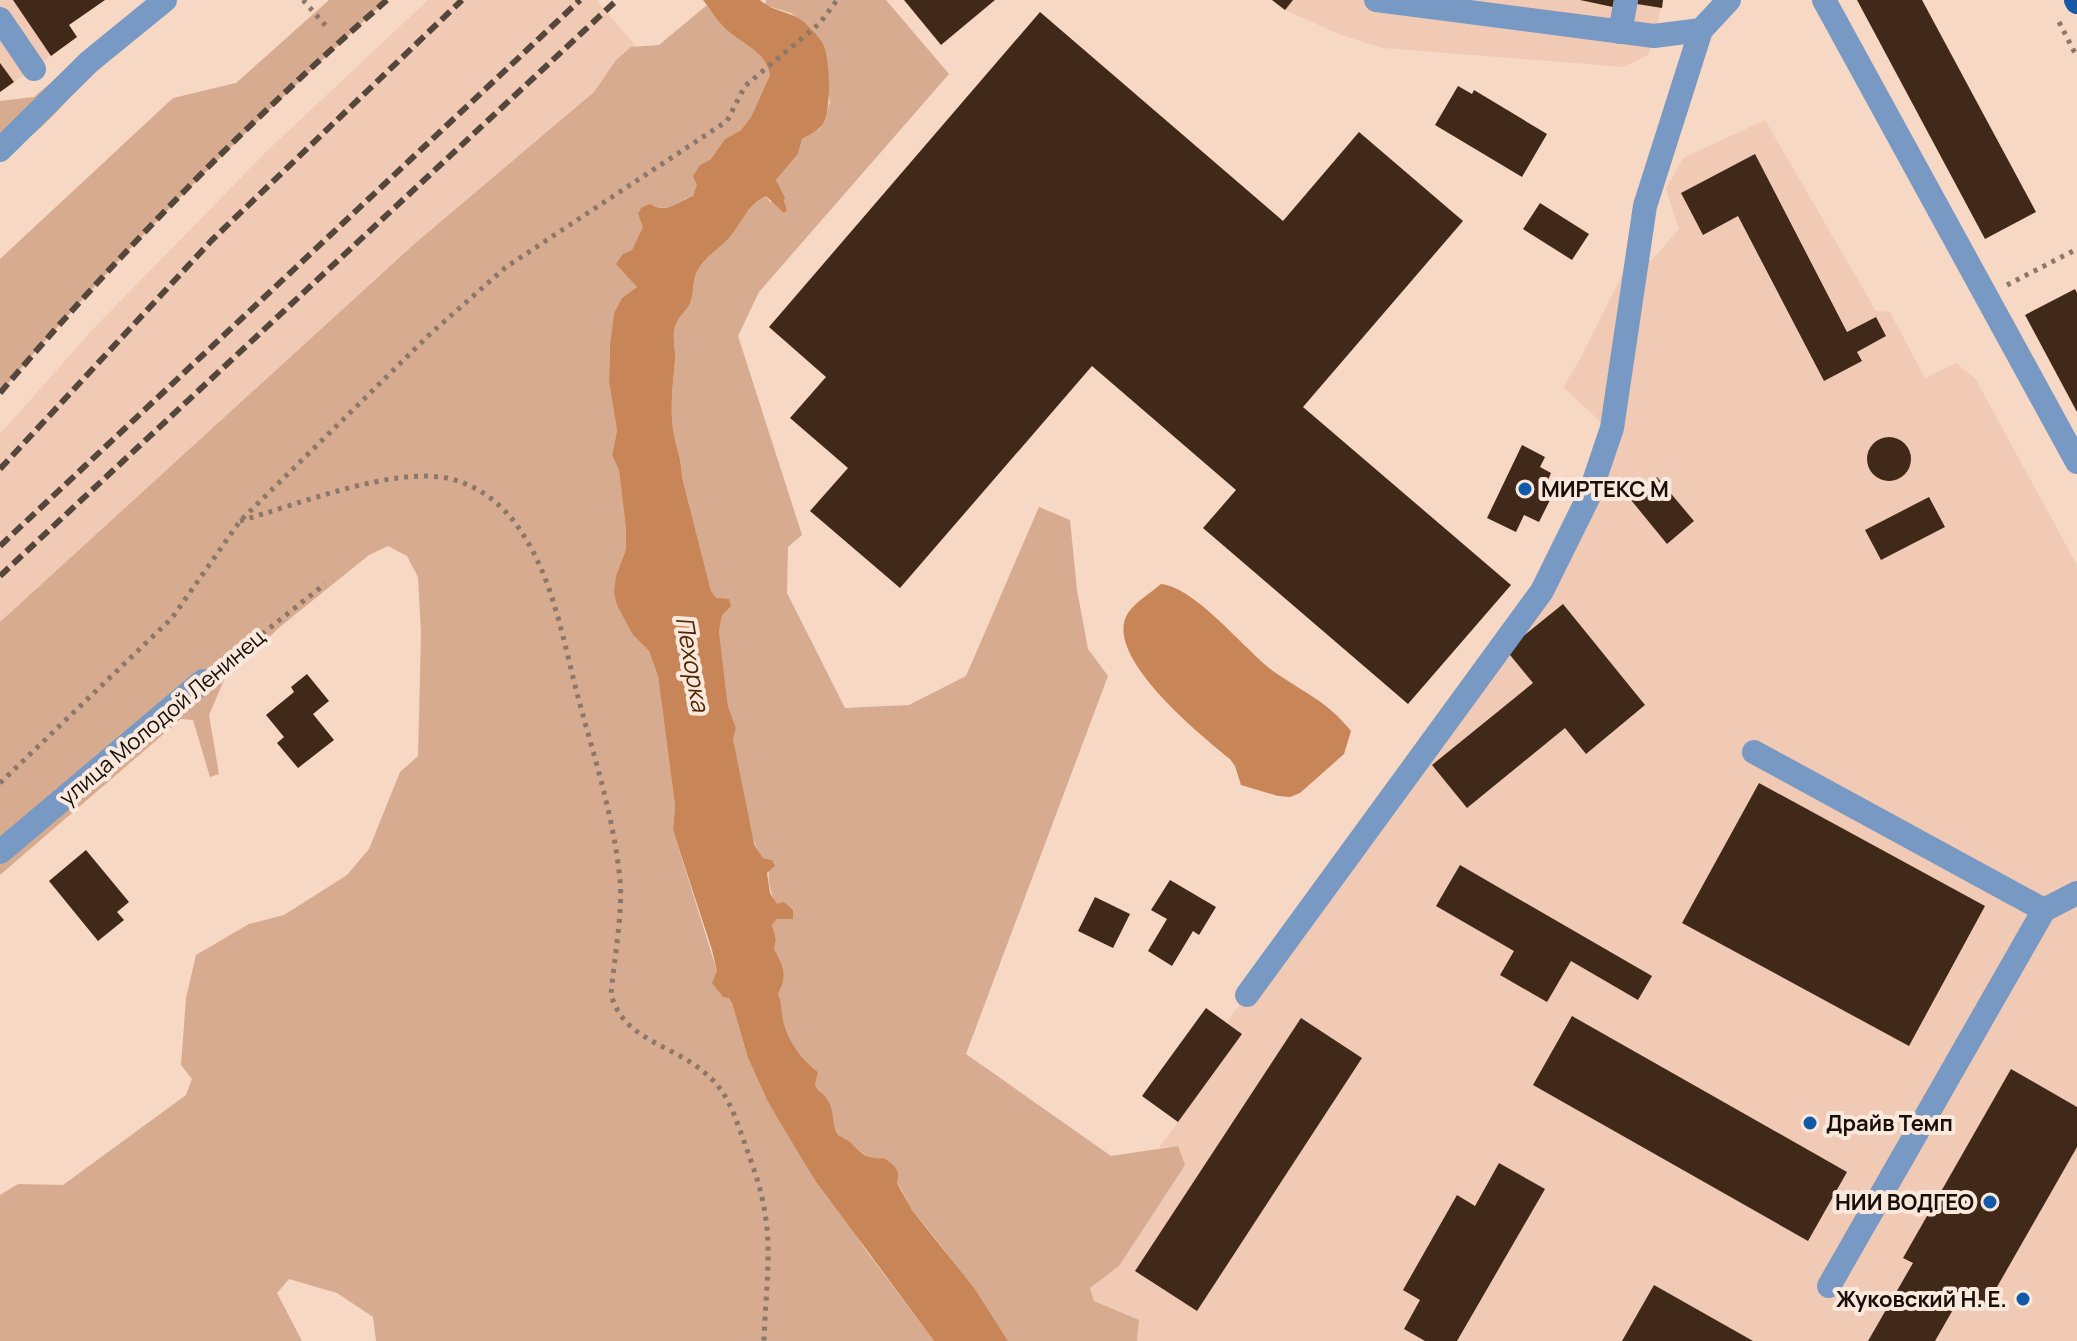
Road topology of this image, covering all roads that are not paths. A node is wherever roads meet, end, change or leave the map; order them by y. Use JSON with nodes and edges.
{"nodes":[{"id":1,"x":165,"y":0,"type":"edge"},
{"id":2,"x":1376,"y":0,"type":"edge"},
{"id":3,"x":1626,"y":0,"type":"edge"},
{"id":4,"x":1729,"y":0,"type":"edge"},
{"id":5,"x":1824,"y":0,"type":"edge"},
{"id":6,"x":1431,"y":4,"type":"edge"},
{"id":7,"x":1480,"y":7,"type":"edge"},
{"id":8,"x":1553,"y":11,"type":"edge"},
{"id":9,"x":0,"y":19,"type":"edge"},
{"id":10,"x":1701,"y":30,"type":"junction"},
{"id":11,"x":1620,"y":32,"type":"junction"},
{"id":12,"x":34,"y":69,"type":"dead end"},
{"id":13,"x":0,"y":150,"type":"edge"},
{"id":14,"x":2077,"y":462,"type":"edge"},
{"id":15,"x":203,"y":681,"type":"road end"},
{"id":16,"x":1754,"y":752,"type":"dead end"},
{"id":17,"x":0,"y":852,"type":"edge"},
{"id":18,"x":2077,"y":893,"type":"edge"},
{"id":19,"x":2044,"y":910,"type":"junction"},
{"id":20,"x":1247,"y":995,"type":"dead end"},
{"id":21,"x":1829,"y":1286,"type":"dead end"}],
"edges":[{"from":1,"to":13,"type":"street"},
{"from":2,"to":6,"type":"street"},
{"from":3,"to":11,"type":"street"},
{"from":4,"to":10,"type":"street"},
{"from":5,"to":14,"type":"street"},
{"from":6,"to":7,"type":"street"},
{"from":7,"to":8,"type":"street"},
{"from":8,"to":11,"type":"street"},
{"from":9,"to":12,"type":"street"},
{"from":10,"to":11,"type":"street"},
{"from":10,"to":20,"type":"street"},
{"from":15,"to":17,"type":"street","name":"улица Молодой Ленинец"},
{"from":16,"to":19,"type":"street"},
{"from":18,"to":19,"type":"street"},
{"from":19,"to":21,"type":"street"}]}
